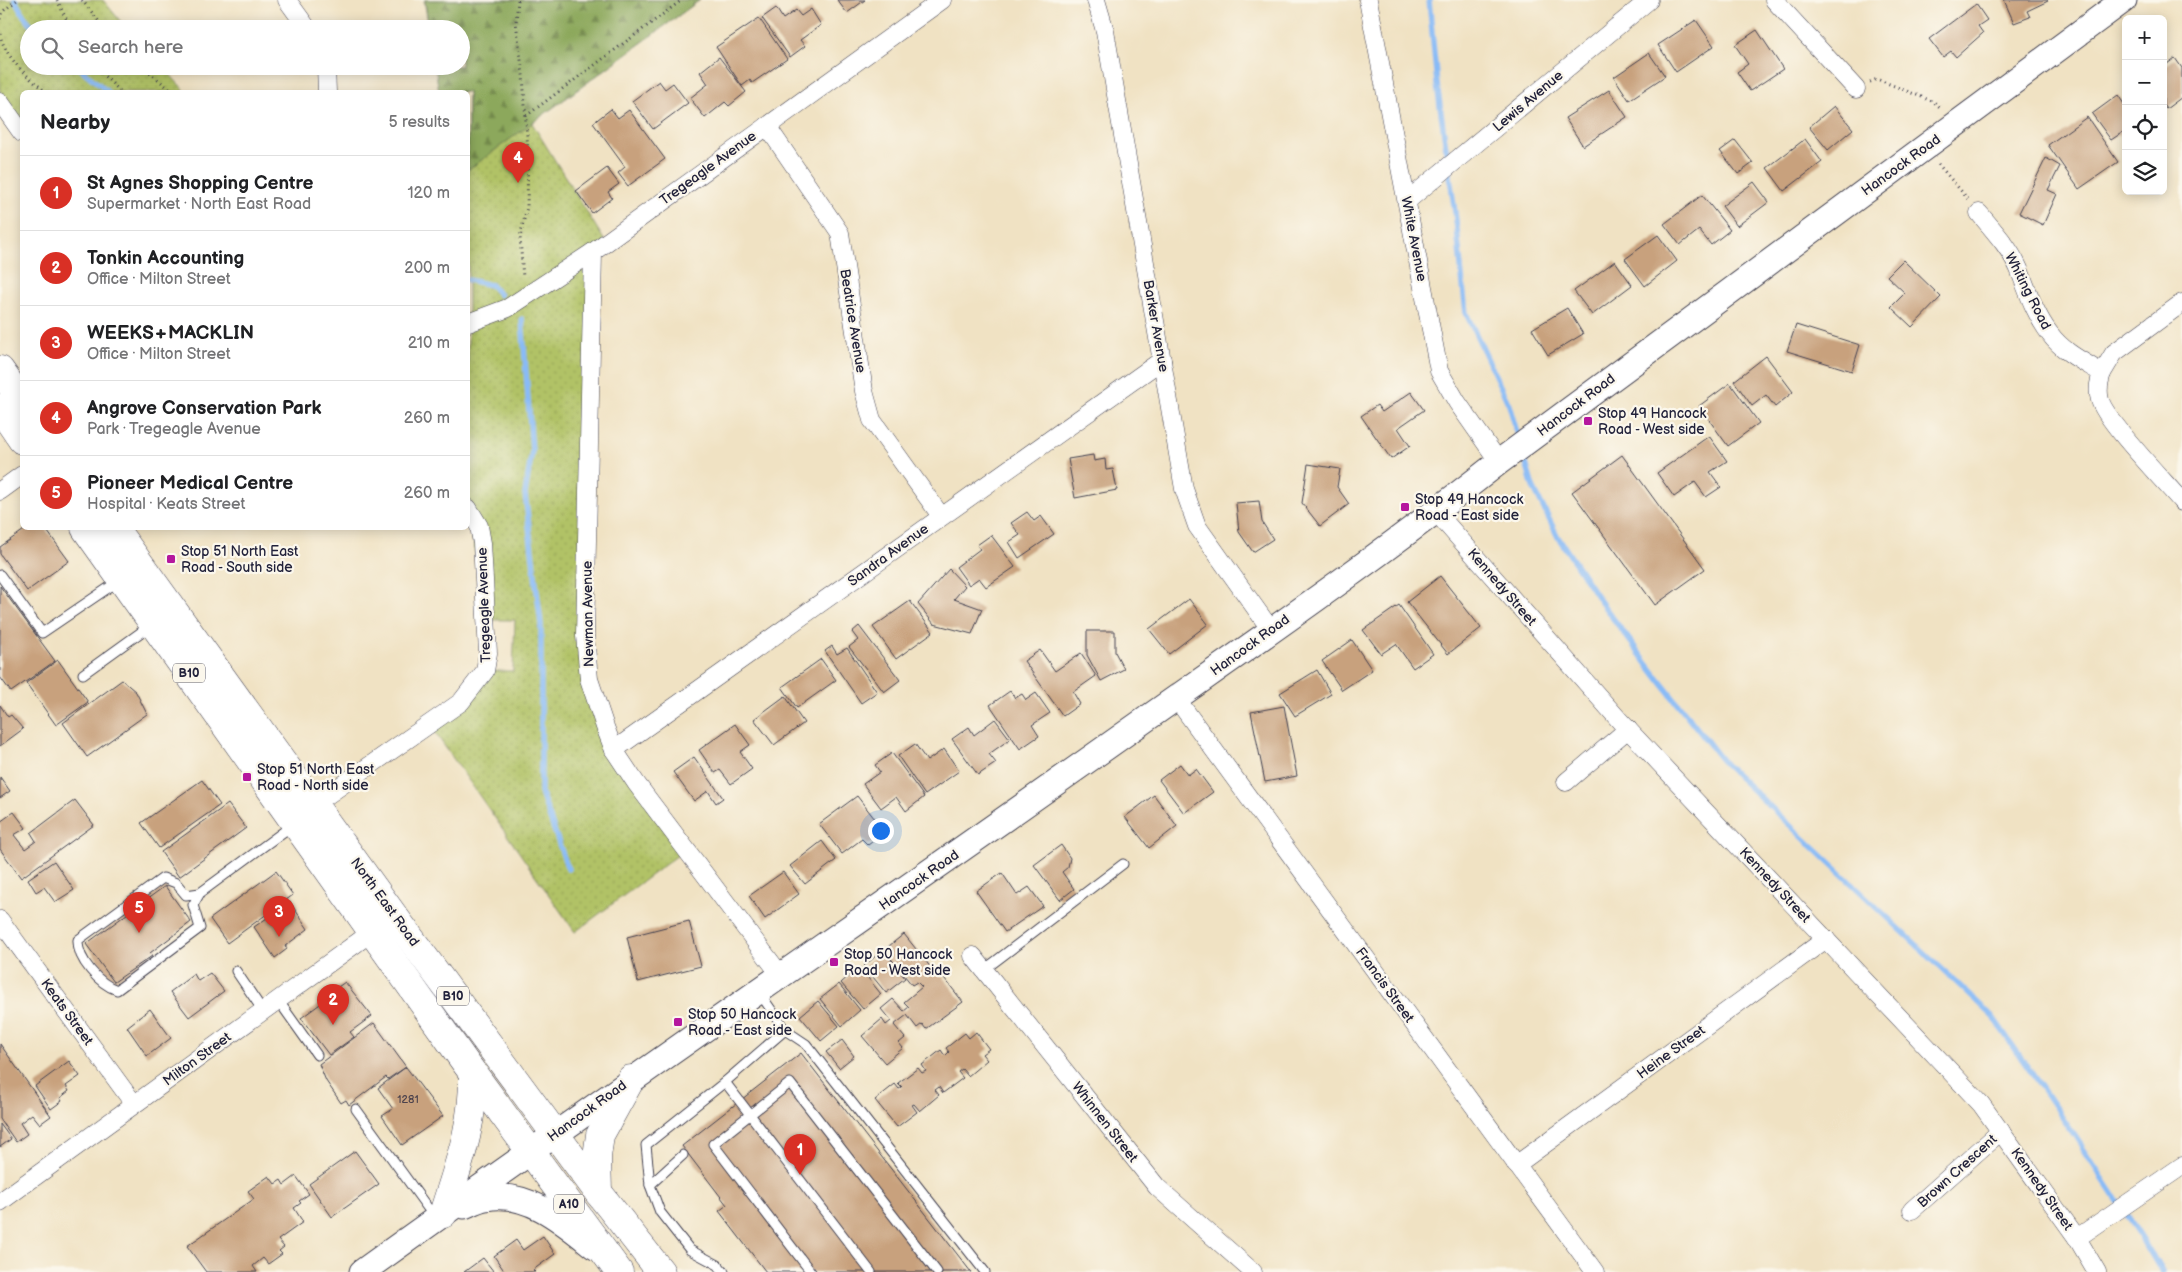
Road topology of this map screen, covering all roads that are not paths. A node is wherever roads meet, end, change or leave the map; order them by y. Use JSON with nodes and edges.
{"nodes":[{"id":1,"x":286,"y":0,"type":"edge"},
{"id":2,"x":942,"y":0,"type":"edge"},
{"id":3,"x":1096,"y":0,"type":"edge"},
{"id":4,"x":1368,"y":0,"type":"edge"},
{"id":5,"x":1649,"y":0,"type":"edge"},
{"id":6,"x":1774,"y":0,"type":"edge"},
{"id":7,"x":2124,"y":0,"type":"edge"},
{"id":8,"x":301,"y":20,"type":"edge"},
{"id":9,"x":326,"y":75,"type":"edge"},
{"id":10,"x":1856,"y":89,"type":"road end"},
{"id":11,"x":327,"y":90,"type":"edge"},
{"id":12,"x":0,"y":102,"type":"edge"},
{"id":13,"x":766,"y":126,"type":"junction"},
{"id":14,"x":20,"y":130,"type":"edge"},
{"id":15,"x":1407,"y":201,"type":"junction"},
{"id":16,"x":1979,"y":214,"type":"road end"},
{"id":17,"x":593,"y":252,"type":"junction"},
{"id":18,"x":2182,"y":303,"type":"edge"},
{"id":19,"x":470,"y":322,"type":"edge"},
{"id":20,"x":1162,"y":360,"type":"junction"},
{"id":21,"x":0,"y":370,"type":"edge"},
{"id":22,"x":2102,"y":373,"type":"junction"},
{"id":23,"x":20,"y":398,"type":"edge"},
{"id":24,"x":0,"y":408,"type":"edge"},
{"id":25,"x":20,"y":437,"type":"edge"},
{"id":26,"x":1505,"y":458,"type":"junction"},
{"id":27,"x":20,"y":476,"type":"edge"},
{"id":28,"x":0,"y":491,"type":"edge"},
{"id":29,"x":2182,"y":502,"type":"edge"},
{"id":30,"x":470,"y":511,"type":"edge"},
{"id":31,"x":1436,"y":512,"type":"junction"},
{"id":32,"x":941,"y":516,"type":"junction"},
{"id":33,"x":86,"y":530,"type":"edge"},
{"id":34,"x":115,"y":530,"type":"edge"},
{"id":35,"x":0,"y":575,"type":"edge"},
{"id":36,"x":122,"y":579,"type":"junction"},
{"id":37,"x":153,"y":623,"type":"junction"},
{"id":38,"x":1271,"y":630,"type":"junction"},
{"id":39,"x":84,"y":674,"type":"dead end"},
{"id":40,"x":1176,"y":698,"type":"junction"},
{"id":41,"x":1628,"y":729,"type":"junction"},
{"id":42,"x":614,"y":750,"type":"junction"},
{"id":43,"x":1566,"y":782,"type":"dead end"},
{"id":44,"x":301,"y":815,"type":"junction"},
{"id":45,"x":1123,"y":864,"type":"dead end"},
{"id":46,"x":200,"y":892,"type":"junction"},
{"id":47,"x":0,"y":920,"type":"edge"},
{"id":48,"x":383,"y":924,"type":"junction"},
{"id":49,"x":1826,"y":939,"type":"junction"},
{"id":50,"x":973,"y":956,"type":"dead end"},
{"id":51,"x":984,"y":970,"type":"junction"},
{"id":52,"x":236,"y":971,"type":"dead end"},
{"id":53,"x":782,"y":977,"type":"junction"},
{"id":54,"x":759,"y":992,"type":"junction"},
{"id":55,"x":278,"y":1000,"type":"junction"},
{"id":56,"x":263,"y":1011,"type":"junction"},
{"id":57,"x":785,"y":1030,"type":"junction"},
{"id":58,"x":317,"y":1056,"type":"dead end"},
{"id":59,"x":473,"y":1074,"type":"junction"},
{"id":60,"x":631,"y":1079,"type":"junction"},
{"id":61,"x":725,"y":1082,"type":"junction"},
{"id":62,"x":134,"y":1104,"type":"junction"},
{"id":63,"x":356,"y":1109,"type":"dead end"},
{"id":64,"x":750,"y":1116,"type":"junction"},
{"id":65,"x":2001,"y":1131,"type":"junction"},
{"id":66,"x":555,"y":1134,"type":"junction"},
{"id":67,"x":530,"y":1152,"type":"junction"},
{"id":68,"x":683,"y":1155,"type":"dead end"},
{"id":69,"x":1516,"y":1165,"type":"junction"},
{"id":70,"x":2182,"y":1166,"type":"edge"},
{"id":71,"x":650,"y":1185,"type":"junction"},
{"id":72,"x":598,"y":1192,"type":"junction"},
{"id":73,"x":0,"y":1202,"type":"edge"},
{"id":74,"x":1912,"y":1210,"type":"dead end"},
{"id":75,"x":439,"y":1216,"type":"junction"},
{"id":76,"x":2076,"y":1238,"type":"junction"},
{"id":77,"x":613,"y":1265,"type":"edge"},
{"id":78,"x":362,"y":1272,"type":"edge"},
{"id":79,"x":661,"y":1272,"type":"edge"},
{"id":80,"x":724,"y":1272,"type":"edge"},
{"id":81,"x":811,"y":1272,"type":"edge"},
{"id":82,"x":871,"y":1272,"type":"edge"},
{"id":83,"x":937,"y":1272,"type":"edge"},
{"id":84,"x":985,"y":1272,"type":"edge"},
{"id":85,"x":1253,"y":1272,"type":"edge"},
{"id":86,"x":1595,"y":1272,"type":"edge"},
{"id":87,"x":2097,"y":1272,"type":"edge"}],
"edges":[{"from":1,"to":8,"type":"street"},
{"from":2,"to":13,"type":"street","name":"Tregeagle Avenue"},
{"from":3,"to":20,"type":"street","name":"Barker Avenue"},
{"from":4,"to":15,"type":"street","name":"White Avenue"},
{"from":5,"to":15,"type":"street","name":"Lewis Avenue"},
{"from":6,"to":10,"type":"street"},
{"from":7,"to":26,"type":"main road","name":"Hancock Road"},
{"from":9,"to":11,"type":"street"},
{"from":12,"to":14,"type":"street"},
{"from":13,"to":17,"type":"street","name":"Tregeagle Avenue"},
{"from":13,"to":32,"type":"street","name":"Beatrice Avenue"},
{"from":15,"to":26,"type":"street","name":"White Avenue"},
{"from":16,"to":22,"type":"street","name":"Whiting Road"},
{"from":17,"to":19,"type":"street","name":"Tregeagle Avenue"},
{"from":17,"to":42,"type":"street","name":"Newman Avenue"},
{"from":18,"to":22,"type":"street"},
{"from":20,"to":32,"type":"street","name":"Sandra Avenue"},
{"from":20,"to":38,"type":"street","name":"Barker Avenue"},
{"from":21,"to":23,"type":"main road"},
{"from":22,"to":29,"type":"street"},
{"from":24,"to":25,"type":"main road"},
{"from":26,"to":31,"type":"main road","name":"Hancock Road"},
{"from":27,"to":28,"type":"street"},
{"from":30,"to":44,"type":"street","name":"Tregeagle Avenue"},
{"from":31,"to":38,"type":"main road","name":"Hancock Road"},
{"from":31,"to":41,"type":"street","name":"Kennedy Street"},
{"from":32,"to":42,"type":"street","name":"Sandra Avenue"},
{"from":33,"to":36,"type":"main road","name":"North East Road","number":"B10"},
{"from":34,"to":44,"type":"main road","name":"North East Road","number":"B10"},
{"from":35,"to":36,"type":"lane"},
{"from":36,"to":37,"type":"main road","name":"North East Road","number":"B10"},
{"from":37,"to":39,"type":"lane"},
{"from":37,"to":44,"type":"main road","name":"North East Road","number":"B10"},
{"from":38,"to":40,"type":"main road","name":"Hancock Road"},
{"from":40,"to":53,"type":"main road","name":"Hancock Road"},
{"from":40,"to":69,"type":"street","name":"Francis Street"},
{"from":41,"to":43,"type":"street"},
{"from":41,"to":49,"type":"street","name":"Kennedy Street"},
{"from":42,"to":53,"type":"street","name":"Newman Avenue"},
{"from":44,"to":46,"type":"lane"},
{"from":44,"to":48,"type":"main road","name":"North East Road","number":"B10"},
{"from":45,"to":51,"type":"lane"},
{"from":46,"to":46,"type":"lane"},
{"from":47,"to":62,"type":"street","name":"Keats Street"},
{"from":48,"to":55,"type":"street","name":"Milton Street"},
{"from":48,"to":59,"type":"main road","name":"North East Road","number":"B10"},
{"from":48,"to":66,"type":"main road","name":"North East Road","number":"B10"},
{"from":49,"to":65,"type":"street","name":"Kennedy Street"},
{"from":49,"to":69,"type":"street","name":"Heine Street"},
{"from":50,"to":51,"type":"street","name":"Whinnen Street"},
{"from":51,"to":85,"type":"street","name":"Whinnen Street"},
{"from":52,"to":56,"type":"lane"},
{"from":53,"to":54,"type":"main road","name":"Hancock Road"},
{"from":54,"to":57,"type":"lane"},
{"from":54,"to":60,"type":"main road","name":"Hancock Road"},
{"from":55,"to":56,"type":"street","name":"Milton Street"},
{"from":55,"to":58,"type":"lane"},
{"from":56,"to":62,"type":"street","name":"Milton Street"},
{"from":57,"to":61,"type":"lane"},
{"from":57,"to":84,"type":"lane"},
{"from":59,"to":67,"type":"main road","name":"North East Road","number":"B10"},
{"from":59,"to":75,"type":"main road"},
{"from":60,"to":66,"type":"main road","name":"Hancock Road"},
{"from":60,"to":72,"type":"main road"},
{"from":61,"to":64,"type":"lane"},
{"from":61,"to":71,"type":"lane"},
{"from":62,"to":73,"type":"street","name":"Milton Street"},
{"from":63,"to":75,"type":"lane"},
{"from":64,"to":81,"type":"lane"},
{"from":64,"to":82,"type":"lane"},
{"from":64,"to":83,"type":"lane"},
{"from":65,"to":74,"type":"street","name":"Brown Crescent"},
{"from":65,"to":76,"type":"street","name":"Kennedy Street"},
{"from":66,"to":67,"type":"main road","name":"Hancock Road"},
{"from":66,"to":72,"type":"main road","name":"North East Road","number":"A10"},
{"from":67,"to":75,"type":"main road","name":"Hancock Road"},
{"from":67,"to":77,"type":"main road","name":"North East Road","number":"A10"},
{"from":68,"to":71,"type":"lane"},
{"from":69,"to":86,"type":"street","name":"Francis Street"},
{"from":70,"to":76,"type":"street"},
{"from":71,"to":80,"type":"lane"},
{"from":72,"to":79,"type":"main road","name":"North East Road","number":"A10"},
{"from":75,"to":77,"type":"main road"},
{"from":75,"to":78,"type":"main road","name":"Hancock Road"},
{"from":76,"to":87,"type":"street","name":"Kennedy Street"}]}
